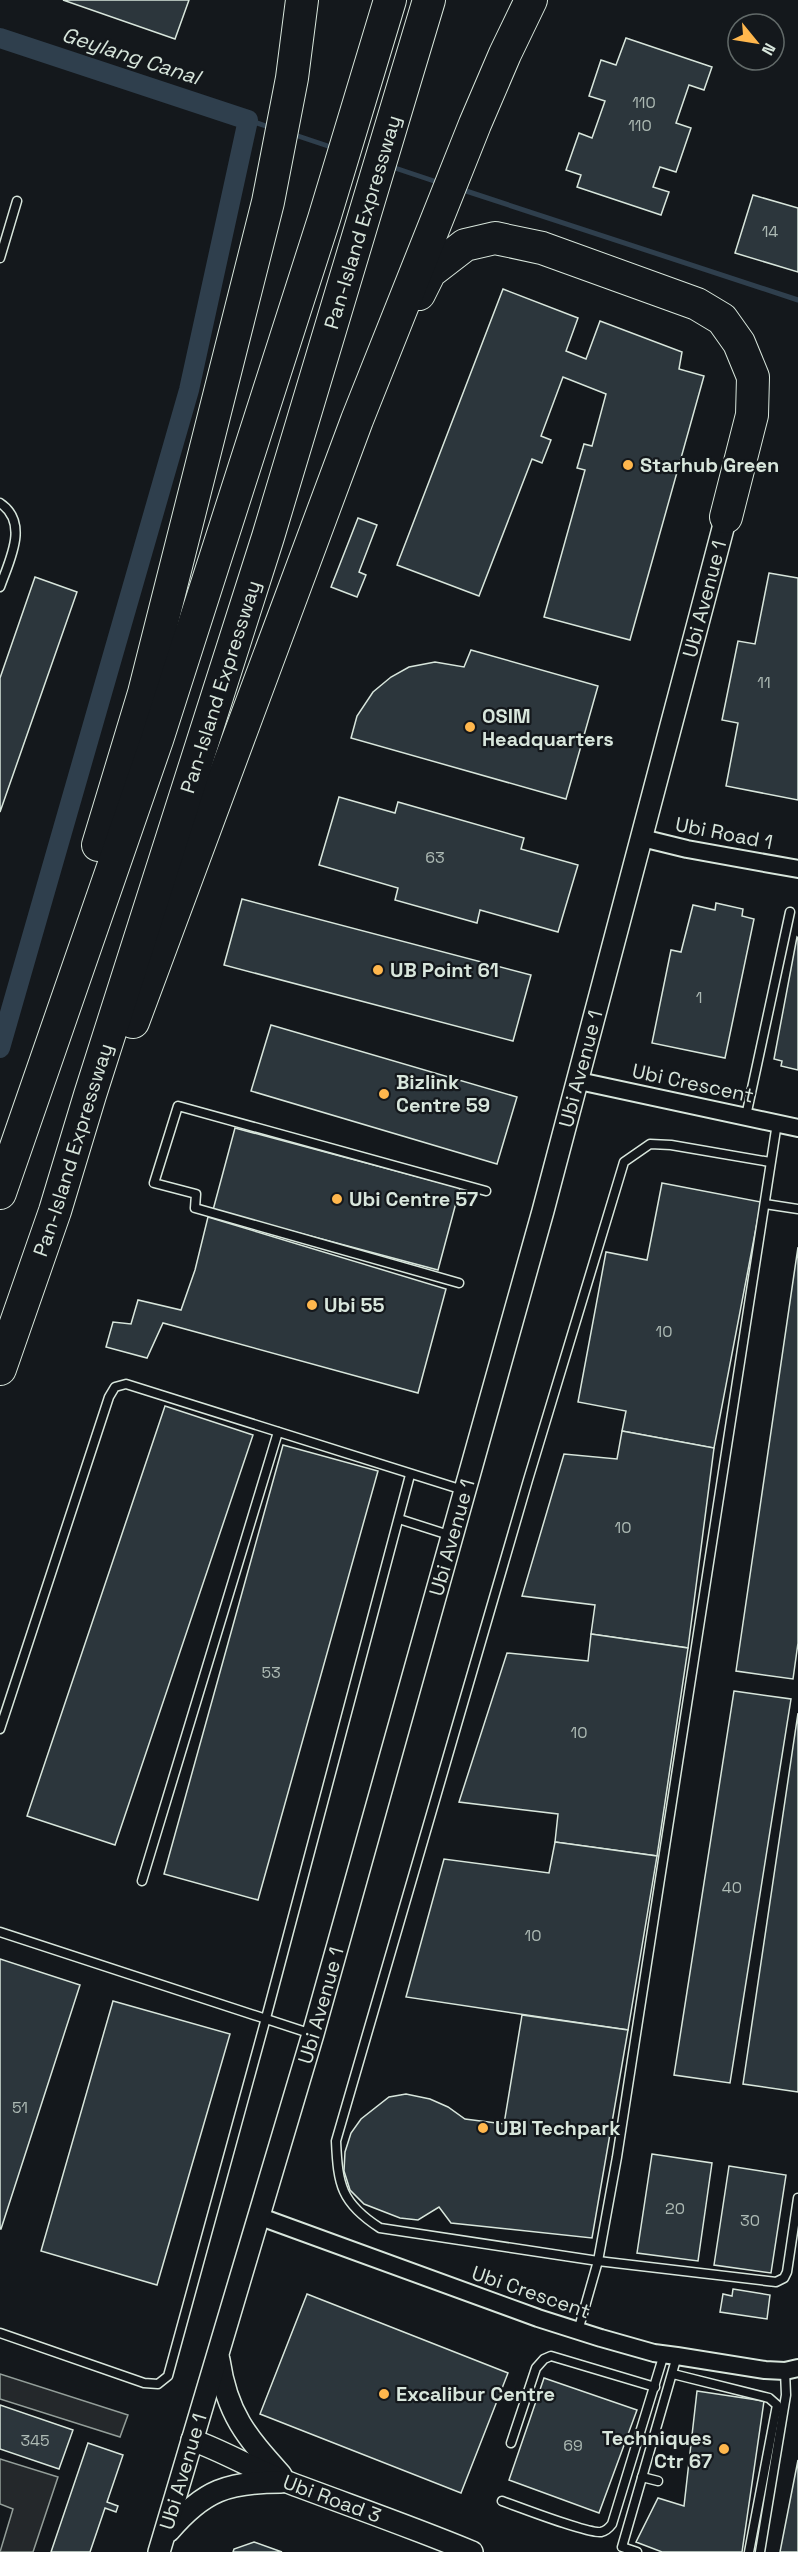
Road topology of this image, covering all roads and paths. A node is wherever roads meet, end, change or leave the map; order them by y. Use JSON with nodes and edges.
{"nodes":[{"id":1,"x":302,"y":0,"type":"edge"},
{"id":2,"x":390,"y":0,"type":"edge"},
{"id":3,"x":429,"y":0,"type":"edge"},
{"id":4,"x":532,"y":2,"type":"edge"},
{"id":5,"x":17,"y":201,"type":"dead end"},
{"id":6,"x":0,"y":258,"type":"edge"},
{"id":7,"x":357,"y":420,"type":"junction"},
{"id":8,"x":0,"y":503,"type":"edge"},
{"id":9,"x":726,"y":517,"type":"joint"},
{"id":10,"x":0,"y":587,"type":"edge"},
{"id":11,"x":642,"y":838,"type":"junction"},
{"id":12,"x":798,"y":869,"type":"edge"},
{"id":13,"x":103,"y":891,"type":"junction"},
{"id":14,"x":790,"y":912,"type":"dead end"},
{"id":15,"x":579,"y":1081,"type":"junction"},
{"id":16,"x":746,"y":1116,"type":"junction"},
{"id":17,"x":777,"y":1124,"type":"junction"},
{"id":18,"x":798,"y":1128,"type":"edge"},
{"id":19,"x":770,"y":1162,"type":"junction"},
{"id":20,"x":486,"y":1191,"type":"dead end"},
{"id":21,"x":0,"y":1193,"type":"edge"},
{"id":22,"x":765,"y":1204,"type":"junction"},
{"id":23,"x":798,"y":1209,"type":"edge"},
{"id":24,"x":56,"y":1211,"type":"junction"},
{"id":25,"x":459,"y":1283,"type":"dead end"},
{"id":26,"x":0,"y":1369,"type":"edge"},
{"id":27,"x":278,"y":1432,"type":"junction"},
{"id":28,"x":410,"y":1475,"type":"junction"},
{"id":29,"x":464,"y":1490,"type":"junction"},
{"id":30,"x":399,"y":1519,"type":"junction"},
{"id":31,"x":452,"y":1536,"type":"junction"},
{"id":32,"x":0,"y":1729,"type":"edge"},
{"id":33,"x":142,"y":1881,"type":"dead end"},
{"id":34,"x":0,"y":1932,"type":"edge"},
{"id":35,"x":266,"y":2018,"type":"junction"},
{"id":36,"x":313,"y":2034,"type":"junction"},
{"id":37,"x":798,"y":2198,"type":"edge"},
{"id":38,"x":258,"y":2216,"type":"junction"},
{"id":39,"x":598,"y":2261,"type":"junction"},
{"id":40,"x":578,"y":2331,"type":"junction"},
{"id":41,"x":0,"y":2333,"type":"edge"},
{"id":42,"x":218,"y":2354,"type":"junction"},
{"id":43,"x":671,"y":2355,"type":"junction"},
{"id":44,"x":791,"y":2370,"type":"edge"},
{"id":45,"x":673,"y":2374,"type":"junction"},
{"id":46,"x":655,"y":2388,"type":"junction"},
{"id":47,"x":192,"y":2440,"type":"junction"},
{"id":48,"x":512,"y":2443,"type":"dead end"},
{"id":49,"x":642,"y":2477,"type":"junction"},
{"id":50,"x":658,"y":2481,"type":"dead end"},
{"id":51,"x":287,"y":2482,"type":"junction"},
{"id":52,"x":502,"y":2501,"type":"dead end"},
{"id":53,"x":162,"y":2545,"type":"edge"},
{"id":54,"x":472,"y":2552,"type":"edge"},
{"id":55,"x":637,"y":2552,"type":"edge"},
{"id":56,"x":749,"y":2552,"type":"edge"},
{"id":57,"x":760,"y":2552,"type":"edge"}],
"edges":[{"from":1,"to":13,"type":"highway"},
{"from":2,"to":13,"type":"highway","name":"Pan-Island Expressway"},
{"from":3,"to":24,"type":"highway","name":"Pan-Island Expressway"},
{"from":4,"to":7,"type":"highway"},
{"from":5,"to":6,"type":"lane"},
{"from":7,"to":9,"type":"highway"},
{"from":7,"to":24,"type":"highway"},
{"from":8,"to":10,"type":"lane"},
{"from":9,"to":11,"type":"street","name":"Ubi Avenue 1"},
{"from":11,"to":12,"type":"street","name":"Ubi Road 1"},
{"from":11,"to":15,"type":"street","name":"Ubi Avenue 1"},
{"from":13,"to":21,"type":"highway","name":"Pan-Island Expressway"},
{"from":14,"to":16,"type":"lane"},
{"from":15,"to":16,"type":"street","name":"Ubi Crescent"},
{"from":15,"to":29,"type":"street","name":"Ubi Avenue 1"},
{"from":16,"to":17,"type":"street","name":"Ubi Crescent"},
{"from":17,"to":18,"type":"street","name":"Ubi Crescent"},
{"from":17,"to":19,"type":"lane"},
{"from":19,"to":22,"type":"lane"},
{"from":19,"to":39,"type":"lane"},
{"from":20,"to":25,"type":"lane"},
{"from":22,"to":23,"type":"lane"},
{"from":22,"to":39,"type":"lane"},
{"from":24,"to":26,"type":"highway","name":"Pan-Island Expressway"},
{"from":27,"to":28,"type":"lane"},
{"from":27,"to":32,"type":"lane"},
{"from":27,"to":33,"type":"lane"},
{"from":28,"to":29,"type":"lane"},
{"from":28,"to":30,"type":"lane"},
{"from":29,"to":31,"type":"street","name":"Ubi Avenue 1"},
{"from":30,"to":31,"type":"lane"},
{"from":30,"to":35,"type":"lane"},
{"from":31,"to":36,"type":"street","name":"Ubi Avenue 1"},
{"from":34,"to":35,"type":"lane"},
{"from":35,"to":36,"type":"lane"},
{"from":35,"to":41,"type":"lane"},
{"from":36,"to":38,"type":"street","name":"Ubi Avenue 1"},
{"from":37,"to":39,"type":"lane"},
{"from":38,"to":40,"type":"street","name":"Ubi Crescent"},
{"from":38,"to":42,"type":"street","name":"Ubi Avenue 1"},
{"from":39,"to":40,"type":"lane"},
{"from":40,"to":43,"type":"street","name":"Ubi Crescent"},
{"from":42,"to":47,"type":"street","name":"Ubi Avenue 1"},
{"from":42,"to":51,"type":"street"},
{"from":43,"to":44,"type":"street","name":"Ubi Crescent"},
{"from":43,"to":45,"type":"lane"},
{"from":43,"to":46,"type":"lane"},
{"from":44,"to":57,"type":"lane"},
{"from":45,"to":49,"type":"lane"},
{"from":45,"to":56,"type":"lane"},
{"from":46,"to":48,"type":"lane"},
{"from":46,"to":52,"type":"lane"},
{"from":47,"to":51,"type":"street","name":"Ubi Road 3"},
{"from":47,"to":53,"type":"street","name":"Ubi Avenue 1"},
{"from":49,"to":50,"type":"lane"},
{"from":49,"to":55,"type":"lane"},
{"from":51,"to":53,"type":"street"},
{"from":51,"to":54,"type":"street","name":"Ubi Road 3"}]}
